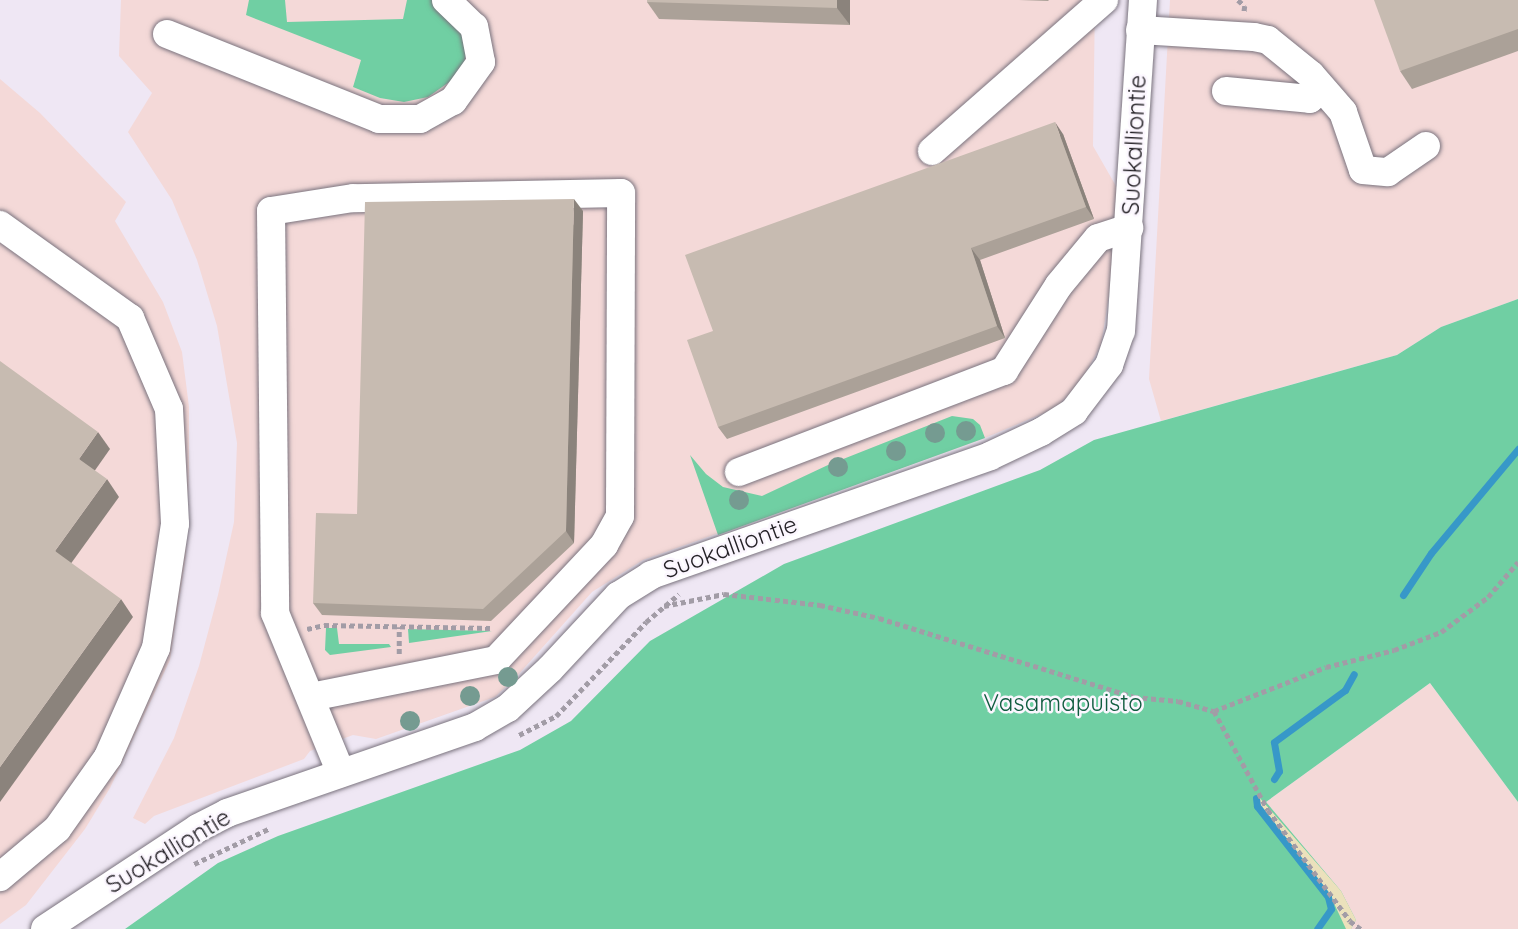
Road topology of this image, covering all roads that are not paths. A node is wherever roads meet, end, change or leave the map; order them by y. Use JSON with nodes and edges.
{"nodes":[{"id":1,"x":446,"y":0,"type":"edge"},
{"id":2,"x":1104,"y":0,"type":"edge"},
{"id":3,"x":1143,"y":0,"type":"edge"},
{"id":4,"x":1140,"y":30,"type":"junction"},
{"id":5,"x":167,"y":34,"type":"dead end"},
{"id":6,"x":1321,"y":87,"type":"junction"},
{"id":7,"x":1226,"y":91,"type":"dead end"},
{"id":8,"x":1426,"y":146,"type":"dead end"},
{"id":9,"x":932,"y":151,"type":"dead end"},
{"id":10,"x":0,"y":225,"type":"edge"},
{"id":11,"x":1129,"y":228,"type":"junction"},
{"id":12,"x":739,"y":472,"type":"dead end"},
{"id":13,"x":559,"y":593,"type":"junction"},
{"id":14,"x":593,"y":623,"type":"junction"},
{"id":15,"x":311,"y":697,"type":"junction"},
{"id":16,"x":341,"y":773,"type":"junction"},
{"id":17,"x":0,"y":877,"type":"edge"},
{"id":18,"x":45,"y":929,"type":"edge"}],
"edges":[{"from":1,"to":5,"type":"street"},
{"from":2,"to":9,"type":"street"},
{"from":3,"to":4,"type":"street","name":"Suokalliontie"},
{"from":4,"to":6,"type":"street"},
{"from":4,"to":11,"type":"street","name":"Suokalliontie"},
{"from":6,"to":7,"type":"street"},
{"from":6,"to":8,"type":"street"},
{"from":10,"to":17,"type":"street"},
{"from":11,"to":12,"type":"street"},
{"from":11,"to":14,"type":"street","name":"Suokalliontie"},
{"from":13,"to":14,"type":"street"},
{"from":13,"to":15,"type":"street"},
{"from":13,"to":15,"type":"street"},
{"from":14,"to":16,"type":"street","name":"Suokalliontie"},
{"from":15,"to":16,"type":"street"},
{"from":16,"to":18,"type":"street","name":"Suokalliontie"}]}
